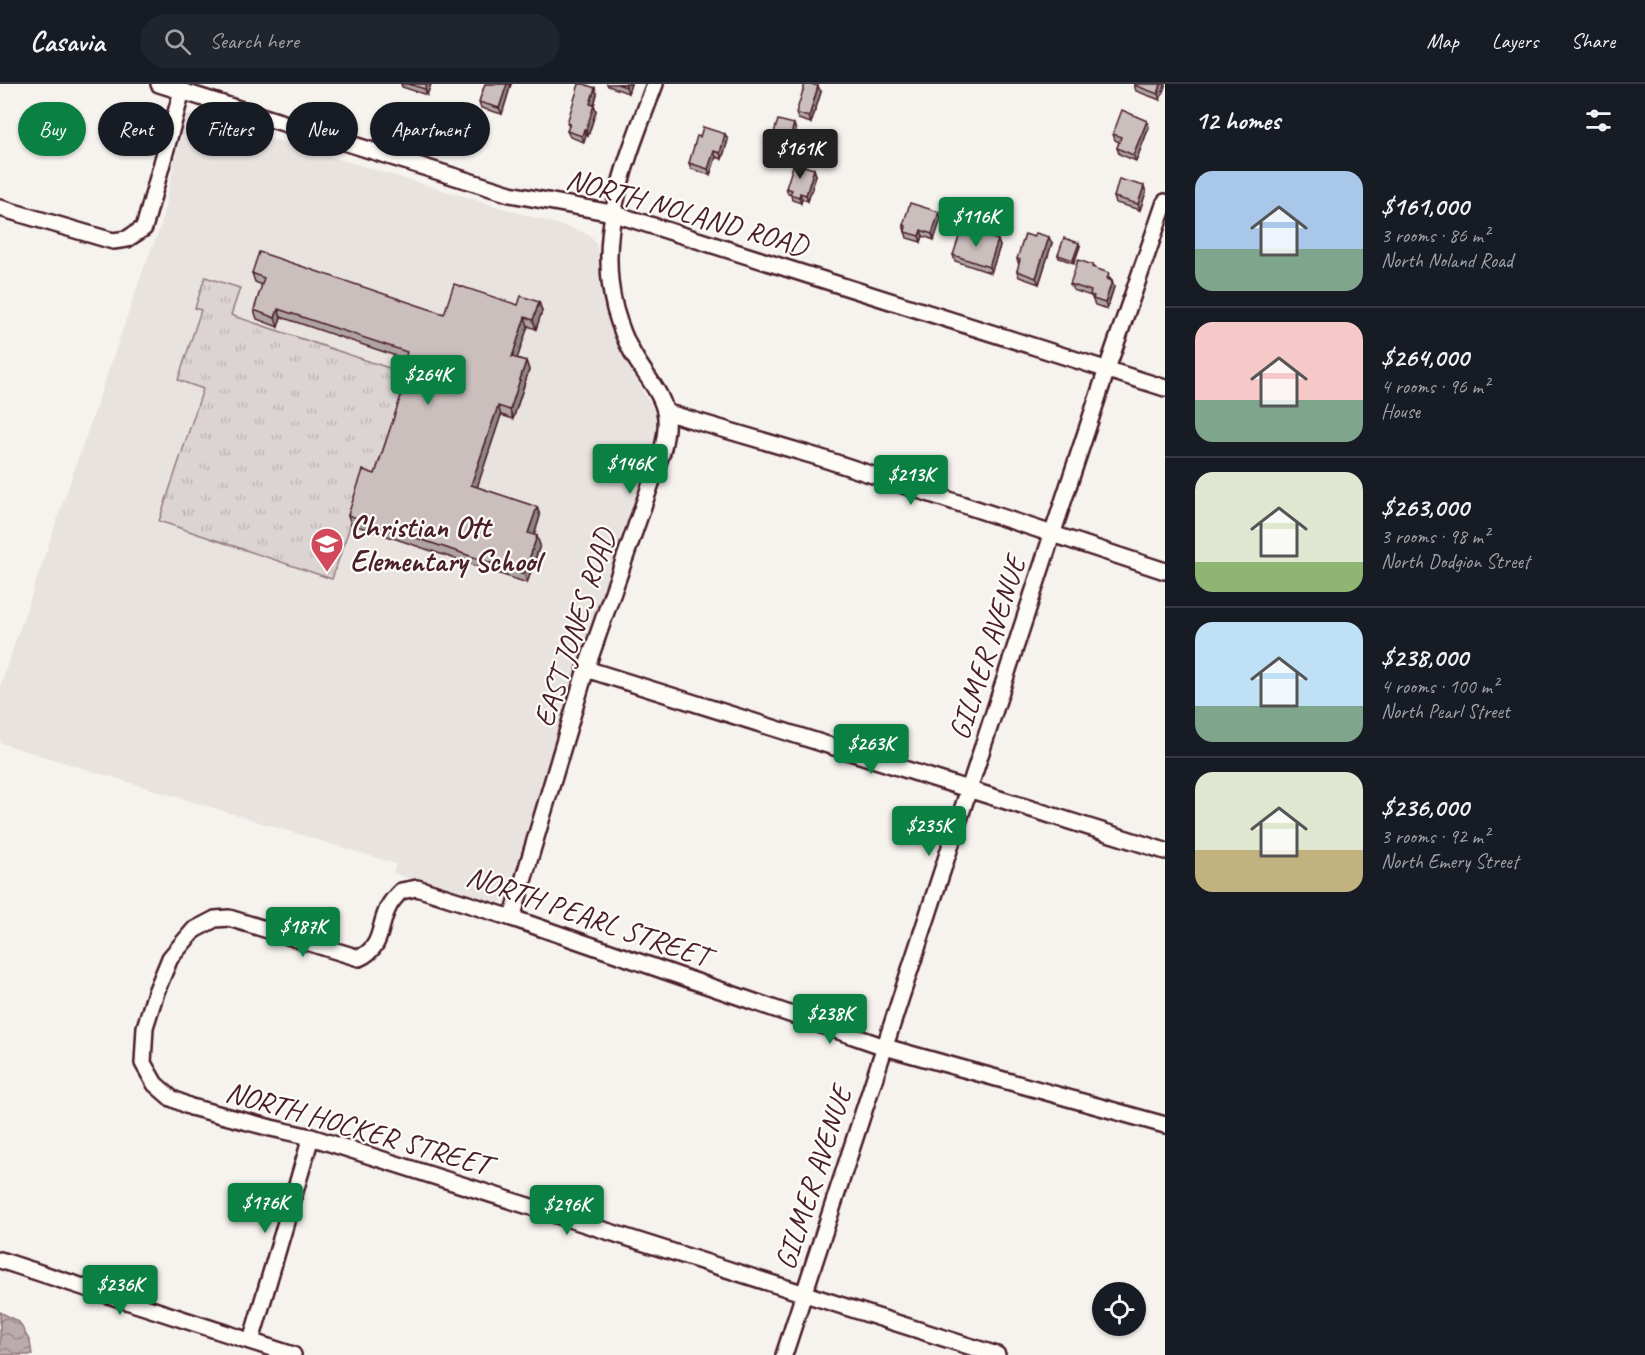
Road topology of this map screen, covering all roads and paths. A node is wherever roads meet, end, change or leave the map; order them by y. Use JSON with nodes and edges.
{"nodes":[{"id":1,"x":159,"y":84,"type":"edge"},
{"id":2,"x":655,"y":84,"type":"edge"},
{"id":3,"x":182,"y":91,"type":"junction"},
{"id":4,"x":1165,"y":202,"type":"edge"},
{"id":5,"x":0,"y":208,"type":"edge"},
{"id":6,"x":612,"y":213,"type":"junction"},
{"id":7,"x":1107,"y":369,"type":"junction"},
{"id":8,"x":1165,"y":388,"type":"edge"},
{"id":9,"x":665,"y":412,"type":"junction"},
{"id":10,"x":1052,"y":535,"type":"junction"},
{"id":11,"x":1165,"y":571,"type":"edge"},
{"id":12,"x":586,"y":669,"type":"junction"},
{"id":13,"x":969,"y":789,"type":"junction"},
{"id":14,"x":1165,"y":851,"type":"edge"},
{"id":15,"x":512,"y":918,"type":"junction"},
{"id":16,"x":885,"y":1047,"type":"junction"},
{"id":17,"x":155,"y":1084,"type":"joint"},
{"id":18,"x":1165,"y":1125,"type":"edge"},
{"id":19,"x":311,"y":1137,"type":"junction"},
{"id":20,"x":0,"y":1260,"type":"edge"},
{"id":21,"x":804,"y":1294,"type":"junction"},
{"id":22,"x":251,"y":1341,"type":"junction"},
{"id":23,"x":293,"y":1355,"type":"edge"},
{"id":24,"x":784,"y":1355,"type":"edge"},
{"id":25,"x":998,"y":1355,"type":"edge"}],
"edges":[{"from":1,"to":3,"type":"street","name":"NORTH NOLAND ROAD"},
{"from":2,"to":6,"type":"street","name":"EAST JONES ROAD"},
{"from":3,"to":5,"type":"street"},
{"from":3,"to":6,"type":"street","name":"NORTH NOLAND ROAD"},
{"from":4,"to":7,"type":"street","name":"GILMER AVENUE"},
{"from":6,"to":7,"type":"street","name":"NORTH NOLAND ROAD"},
{"from":6,"to":9,"type":"street","name":"EAST JONES ROAD"},
{"from":7,"to":8,"type":"street","name":"NORTH NOLAND ROAD"},
{"from":7,"to":10,"type":"street","name":"GILMER AVENUE"},
{"from":9,"to":10,"type":"street"},
{"from":9,"to":12,"type":"street","name":"EAST JONES ROAD"},
{"from":10,"to":11,"type":"street"},
{"from":10,"to":13,"type":"street","name":"GILMER AVENUE"},
{"from":12,"to":13,"type":"street"},
{"from":12,"to":15,"type":"street","name":"EAST JONES ROAD"},
{"from":13,"to":14,"type":"street"},
{"from":13,"to":16,"type":"street","name":"GILMER AVENUE"},
{"from":15,"to":16,"type":"street","name":"NORTH PEARL STREET"},
{"from":15,"to":17,"type":"street","name":"NORTH PEARL STREET"},
{"from":16,"to":18,"type":"street","name":"NORTH PEARL STREET"},
{"from":16,"to":21,"type":"street","name":"GILMER AVENUE"},
{"from":17,"to":19,"type":"street","name":"NORTH HOCKER STREET"},
{"from":19,"to":21,"type":"street","name":"NORTH HOCKER STREET"},
{"from":19,"to":22,"type":"street"},
{"from":20,"to":22,"type":"street"},
{"from":21,"to":24,"type":"street","name":"GILMER AVENUE"},
{"from":21,"to":25,"type":"street","name":"NORTH HOCKER STREET"},
{"from":22,"to":23,"type":"street"}]}
